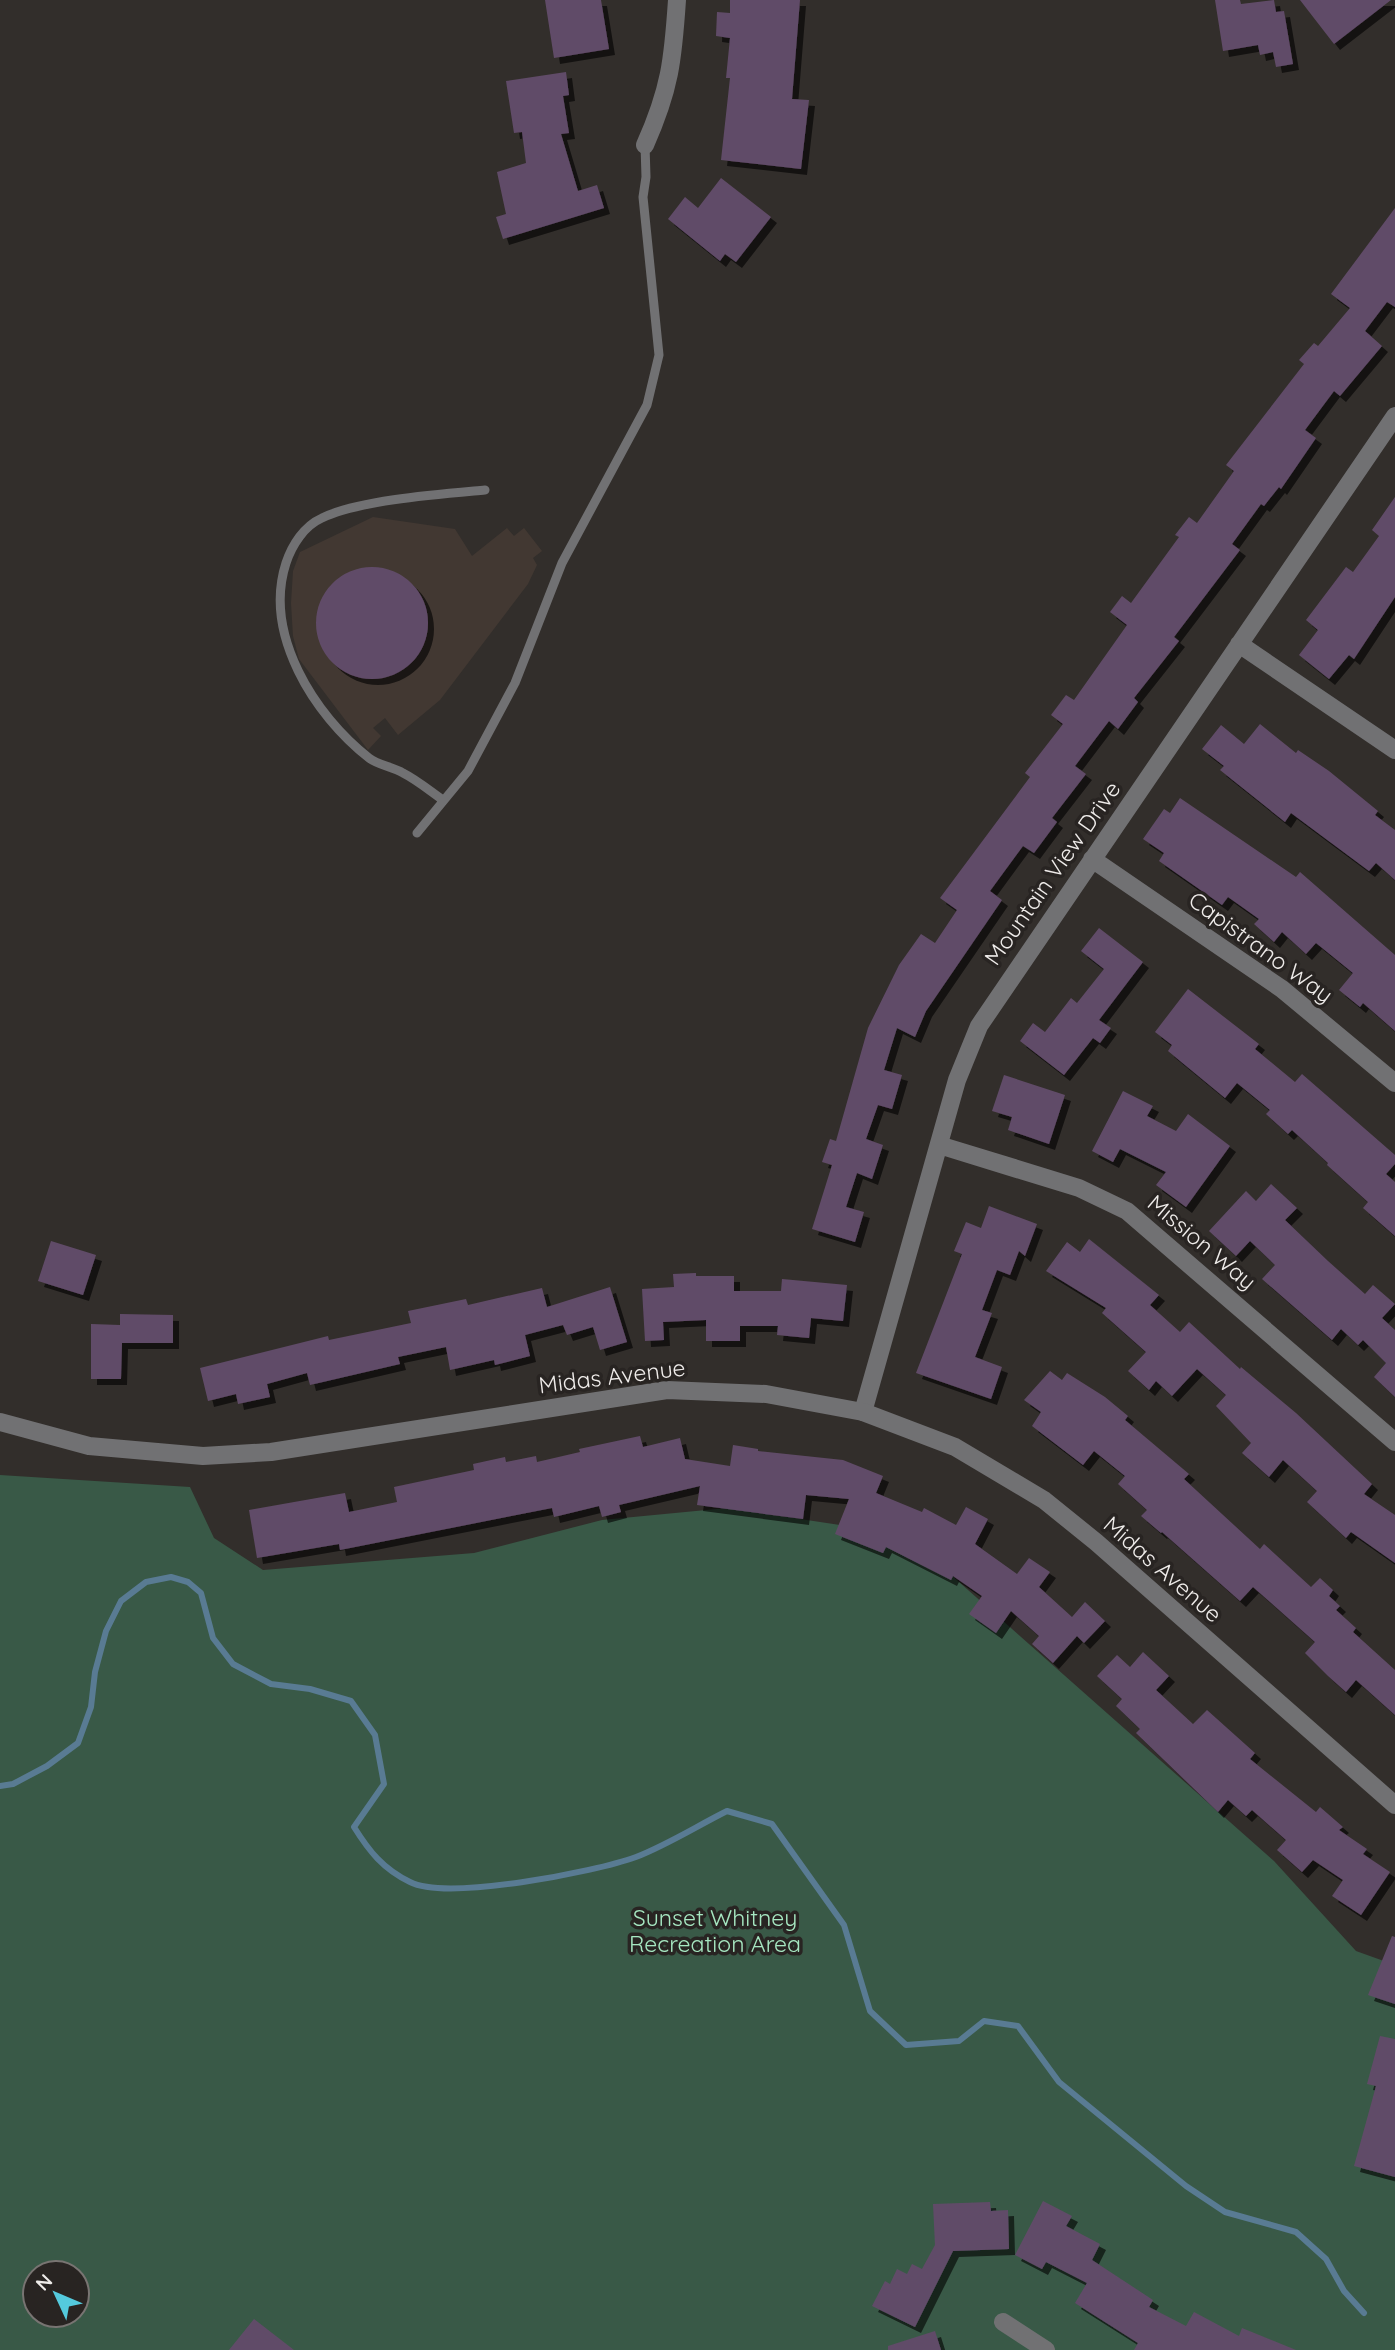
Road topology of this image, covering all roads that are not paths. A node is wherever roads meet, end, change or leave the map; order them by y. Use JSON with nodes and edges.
{"nodes":[{"id":1,"x":677,"y":0,"type":"edge"},
{"id":2,"x":645,"y":145,"type":"joint"},
{"id":3,"x":1395,"y":416,"type":"edge"},
{"id":4,"x":485,"y":490,"type":"dead end"},
{"id":5,"x":1239,"y":645,"type":"junction"},
{"id":6,"x":1395,"y":750,"type":"edge"},
{"id":7,"x":443,"y":800,"type":"junction"},
{"id":8,"x":417,"y":832,"type":"dead end"},
{"id":9,"x":1092,"y":859,"type":"junction"},
{"id":10,"x":1395,"y":1083,"type":"edge"},
{"id":11,"x":939,"y":1145,"type":"junction"},
{"id":12,"x":863,"y":1412,"type":"junction"},
{"id":13,"x":0,"y":1422,"type":"edge"},
{"id":14,"x":1395,"y":1442,"type":"edge"},
{"id":15,"x":1395,"y":1805,"type":"edge"},
{"id":16,"x":1003,"y":2322,"type":"dead end"},
{"id":17,"x":1046,"y":2350,"type":"edge"}],
"edges":[{"from":1,"to":2,"type":"street"},
{"from":2,"to":7,"type":"lane"},
{"from":3,"to":5,"type":"street","name":"Mountain View Drive"},
{"from":4,"to":7,"type":"lane"},
{"from":5,"to":6,"type":"street"},
{"from":5,"to":9,"type":"street","name":"Mountain View Drive"},
{"from":7,"to":8,"type":"lane"},
{"from":9,"to":10,"type":"street","name":"Capistrano Way"},
{"from":9,"to":11,"type":"street","name":"Mountain View Drive"},
{"from":11,"to":12,"type":"street","name":"Mountain View Drive"},
{"from":11,"to":14,"type":"street","name":"Mission Way"},
{"from":12,"to":13,"type":"street","name":"Midas Avenue"},
{"from":12,"to":15,"type":"street","name":"Midas Avenue"},
{"from":16,"to":17,"type":"street"}]}
